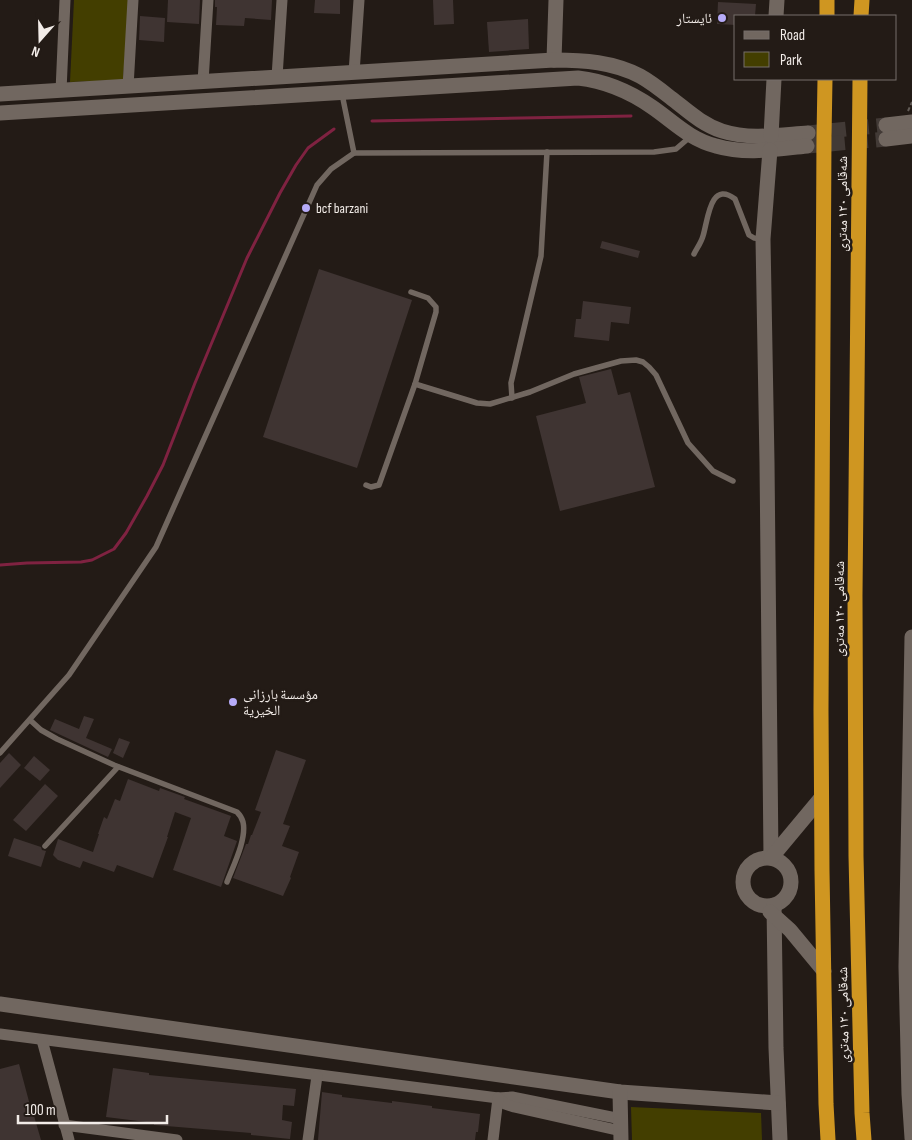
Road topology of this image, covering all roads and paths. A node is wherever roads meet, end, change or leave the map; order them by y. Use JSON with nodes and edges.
{"nodes":[{"id":1,"x":65,"y":0,"type":"edge"},
{"id":2,"x":133,"y":0,"type":"edge"},
{"id":3,"x":208,"y":0,"type":"edge"},
{"id":4,"x":282,"y":0,"type":"edge"},
{"id":5,"x":359,"y":0,"type":"edge"},
{"id":6,"x":556,"y":0,"type":"edge"},
{"id":7,"x":777,"y":0,"type":"edge"},
{"id":8,"x":827,"y":0,"type":"edge"},
{"id":9,"x":862,"y":0,"type":"edge"},
{"id":10,"x":776,"y":15,"type":"edge"},
{"id":11,"x":827,"y":15,"type":"edge"},
{"id":12,"x":861,"y":15,"type":"edge"},
{"id":13,"x":554,"y":60,"type":"junction"},
{"id":14,"x":354,"y":73,"type":"junction"},
{"id":15,"x":277,"y":77,"type":"junction"},
{"id":16,"x":774,"y":80,"type":"edge"},
{"id":17,"x":825,"y":80,"type":"edge"},
{"id":18,"x":860,"y":80,"type":"edge"},
{"id":19,"x":203,"y":82,"type":"junction"},
{"id":20,"x":128,"y":86,"type":"junction"},
{"id":21,"x":100,"y":88,"type":"junction"},
{"id":22,"x":61,"y":91,"type":"junction"},
{"id":23,"x":342,"y":92,"type":"junction"},
{"id":24,"x":0,"y":94,"type":"edge"},
{"id":25,"x":100,"y":107,"type":"junction"},
{"id":26,"x":0,"y":114,"type":"edge"},
{"id":27,"x":912,"y":122,"type":"edge"},
{"id":28,"x":692,"y":136,"type":"junction"},
{"id":29,"x":912,"y":136,"type":"edge"},
{"id":30,"x":808,"y":139,"type":"tunnel mouth"},
{"id":31,"x":771,"y":143,"type":"junction"},
{"id":32,"x":547,"y":152,"type":"junction"},
{"id":33,"x":354,"y":153,"type":"junction"},
{"id":34,"x":763,"y":239,"type":"junction"},
{"id":35,"x":694,"y":254,"type":"dead end"},
{"id":36,"x":412,"y":292,"type":"dead end"},
{"id":37,"x":415,"y":384,"type":"junction"},
{"id":38,"x":512,"y":398,"type":"junction"},
{"id":39,"x":732,"y":481,"type":"dead end"},
{"id":40,"x":366,"y":486,"type":"dead end"},
{"id":41,"x":912,"y":637,"type":"edge"},
{"id":42,"x":30,"y":720,"type":"junction"},
{"id":43,"x":0,"y":753,"type":"edge"},
{"id":44,"x":118,"y":767,"type":"junction"},
{"id":45,"x":821,"y":798,"type":"junction"},
{"id":46,"x":45,"y":846,"type":"dead end"},
{"id":47,"x":770,"y":858,"type":"junction"},
{"id":48,"x":227,"y":882,"type":"dead end"},
{"id":49,"x":770,"y":909,"type":"junction"},
{"id":50,"x":824,"y":972,"type":"junction"},
{"id":51,"x":0,"y":1004,"type":"edge"},
{"id":52,"x":0,"y":1034,"type":"edge"},
{"id":53,"x":42,"y":1040,"type":"junction"},
{"id":54,"x":318,"y":1076,"type":"junction"},
{"id":55,"x":620,"y":1092,"type":"junction"},
{"id":56,"x":498,"y":1098,"type":"junction"},
{"id":57,"x":778,"y":1103,"type":"junction"},
{"id":58,"x":64,"y":1125,"type":"junction"},
{"id":59,"x":621,"y":1130,"type":"edge"},
{"id":60,"x":912,"y":1138,"type":"edge"},
{"id":61,"x":156,"y":1139,"type":"edge"},
{"id":62,"x":68,"y":1140,"type":"edge"},
{"id":63,"x":177,"y":1140,"type":"edge"},
{"id":64,"x":308,"y":1140,"type":"edge"},
{"id":65,"x":494,"y":1140,"type":"edge"},
{"id":66,"x":780,"y":1140,"type":"edge"},
{"id":67,"x":828,"y":1140,"type":"edge"},
{"id":68,"x":864,"y":1140,"type":"edge"}],
"edges":[{"from":1,"to":22,"type":"street"},
{"from":2,"to":20,"type":"street"},
{"from":3,"to":19,"type":"street"},
{"from":4,"to":15,"type":"street"},
{"from":5,"to":14,"type":"street"},
{"from":6,"to":13,"type":"street"},
{"from":7,"to":10,"type":"street"},
{"from":8,"to":11,"type":"highway"},
{"from":9,"to":12,"type":"highway"},
{"from":13,"to":14,"type":"street"},
{"from":13,"to":31,"type":"street"},
{"from":14,"to":15,"type":"street"},
{"from":15,"to":19,"type":"street"},
{"from":16,"to":31,"type":"street"},
{"from":17,"to":45,"type":"highway","name":"شەقامی ١٢٠ مەتری"},
{"from":18,"to":68,"type":"highway","name":"شەقامی ١٢٠ مەتری"},
{"from":19,"to":20,"type":"street"},
{"from":20,"to":21,"type":"street"},
{"from":21,"to":22,"type":"street"},
{"from":21,"to":25,"type":"street"},
{"from":22,"to":24,"type":"street"},
{"from":23,"to":25,"type":"street"},
{"from":23,"to":28,"type":"street"},
{"from":23,"to":33,"type":"lane"},
{"from":25,"to":26,"type":"street"},
{"from":27,"to":29,"type":"street"},
{"from":28,"to":31,"type":"street"},
{"from":28,"to":32,"type":"lane"},
{"from":30,"to":31,"type":"street"},
{"from":31,"to":34,"type":"street"},
{"from":32,"to":33,"type":"lane"},
{"from":32,"to":38,"type":"lane"},
{"from":33,"to":42,"type":"lane"},
{"from":34,"to":35,"type":"lane"},
{"from":34,"to":47,"type":"street"},
{"from":36,"to":37,"type":"lane"},
{"from":37,"to":38,"type":"lane"},
{"from":37,"to":40,"type":"lane"},
{"from":38,"to":39,"type":"lane"},
{"from":41,"to":60,"type":"street"},
{"from":42,"to":43,"type":"lane"},
{"from":42,"to":44,"type":"lane"},
{"from":44,"to":46,"type":"lane"},
{"from":44,"to":48,"type":"lane"},
{"from":45,"to":47,"type":"street"},
{"from":45,"to":50,"type":"highway","name":"شەقامی ١٢٠ مەتری"},
{"from":47,"to":49,"type":"street"},
{"from":47,"to":49,"type":"street"},
{"from":49,"to":50,"type":"street"},
{"from":49,"to":57,"type":"street"},
{"from":50,"to":67,"type":"highway","name":"شەقامی ١٢٠ مەتری"},
{"from":51,"to":55,"type":"street"},
{"from":52,"to":53,"type":"street"},
{"from":53,"to":54,"type":"street"},
{"from":53,"to":58,"type":"street"},
{"from":54,"to":56,"type":"street"},
{"from":54,"to":64,"type":"street"},
{"from":55,"to":57,"type":"street"},
{"from":55,"to":59,"type":"street"},
{"from":56,"to":59,"type":"street"},
{"from":56,"to":65,"type":"street"},
{"from":57,"to":66,"type":"street"},
{"from":58,"to":61,"type":"street"},
{"from":58,"to":62,"type":"street"},
{"from":61,"to":63,"type":"street"}]}
